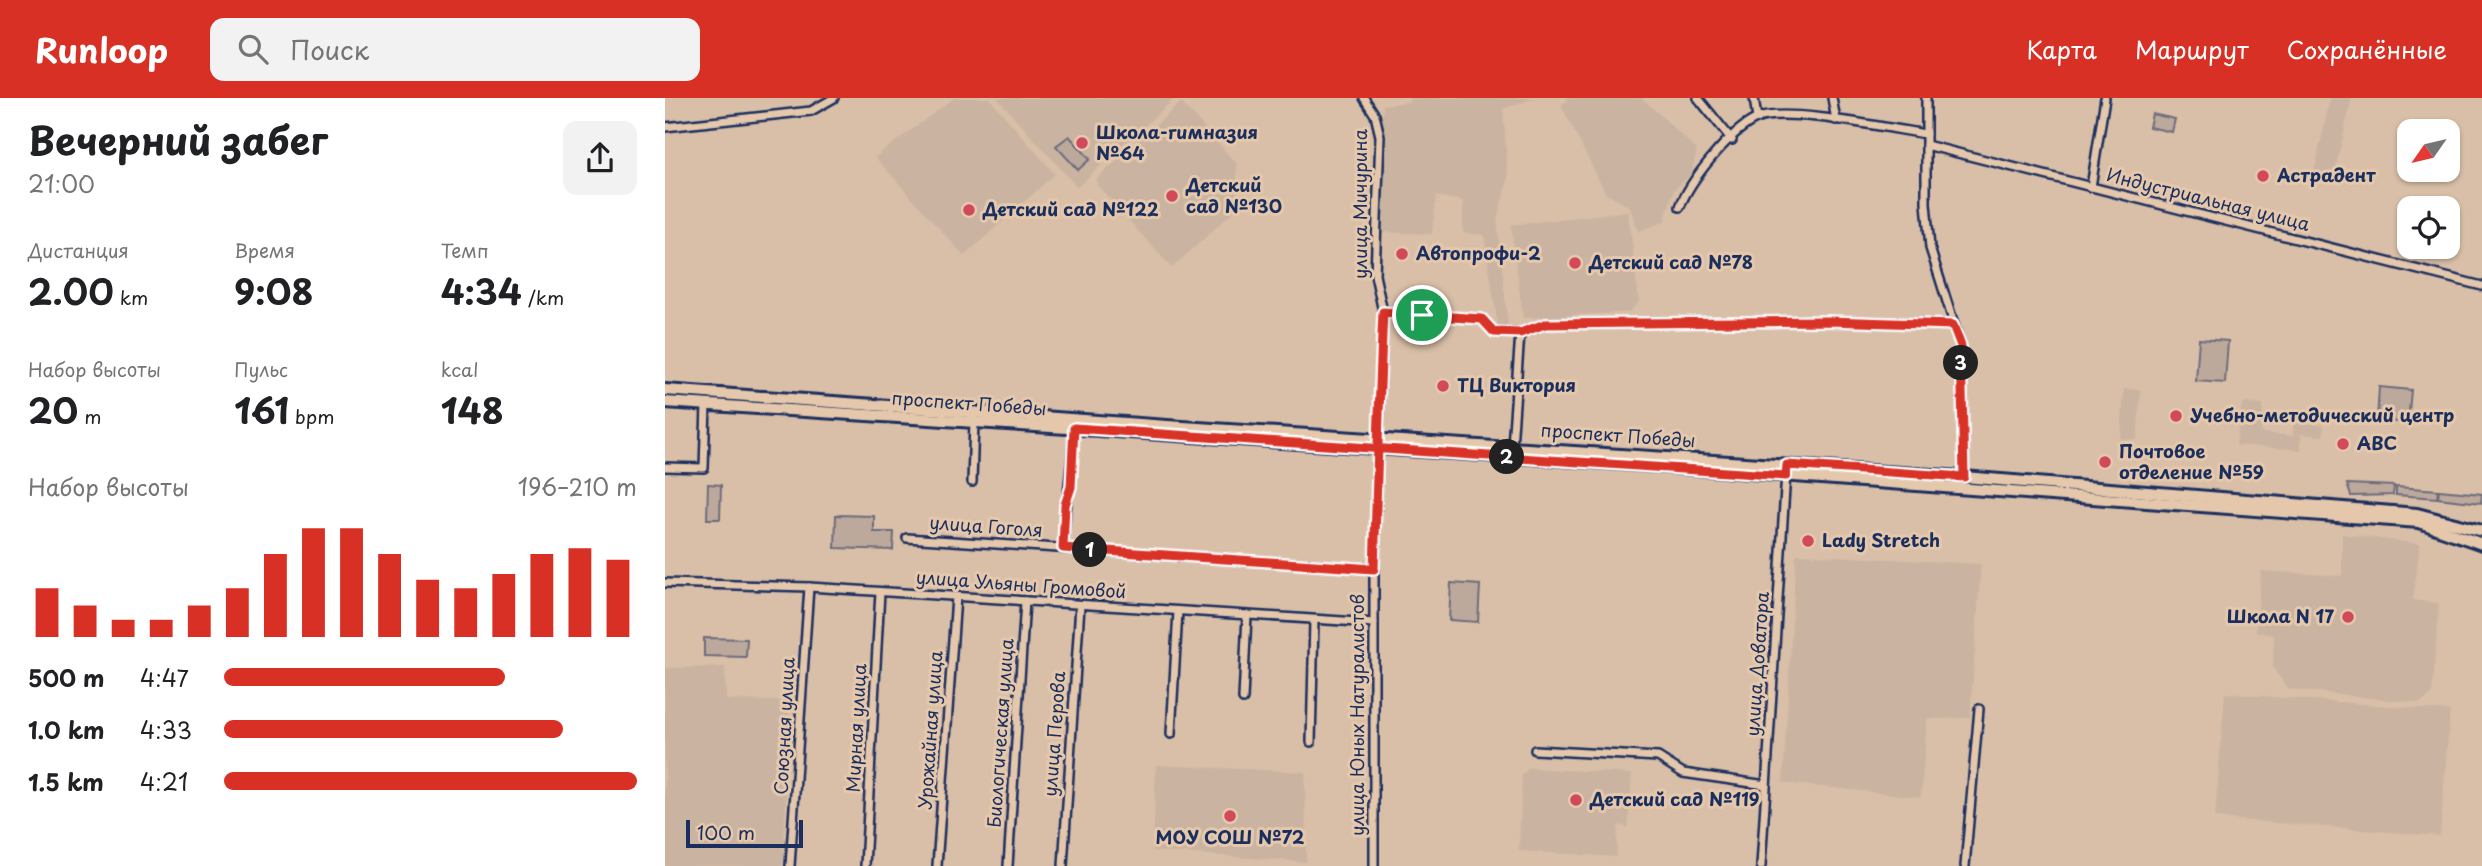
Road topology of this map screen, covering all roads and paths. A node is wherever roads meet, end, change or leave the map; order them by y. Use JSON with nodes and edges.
{"nodes":[{"id":1,"x":834,"y":98,"type":"edge"},
{"id":2,"x":1697,"y":98,"type":"edge"},
{"id":3,"x":1754,"y":98,"type":"edge"},
{"id":4,"x":1832,"y":98,"type":"edge"},
{"id":5,"x":1926,"y":98,"type":"edge"},
{"id":6,"x":2105,"y":98,"type":"edge"},
{"id":7,"x":1369,"y":100,"type":"edge"},
{"id":8,"x":1757,"y":118,"type":"junction"},
{"id":9,"x":1836,"y":120,"type":"junction"},
{"id":10,"x":665,"y":127,"type":"edge"},
{"id":11,"x":1926,"y":134,"type":"junction"},
{"id":12,"x":1732,"y":140,"type":"junction"},
{"id":13,"x":1926,"y":145,"type":"junction"},
{"id":14,"x":2091,"y":187,"type":"junction"},
{"id":15,"x":1679,"y":207,"type":"dead end"},
{"id":16,"x":2482,"y":286,"type":"edge"},
{"id":17,"x":1383,"y":312,"type":"junction"},
{"id":18,"x":1953,"y":325,"type":"junction"},
{"id":19,"x":1520,"y":333,"type":"junction"},
{"id":20,"x":665,"y":390,"type":"edge"},
{"id":21,"x":665,"y":402,"type":"edge"},
{"id":22,"x":706,"y":404,"type":"junction"},
{"id":23,"x":974,"y":422,"type":"junction"},
{"id":24,"x":1074,"y":428,"type":"junction"},
{"id":25,"x":1378,"y":443,"type":"junction"},
{"id":26,"x":1512,"y":446,"type":"junction"},
{"id":27,"x":665,"y":467,"type":"edge"},
{"id":28,"x":1786,"y":471,"type":"junction"},
{"id":29,"x":1964,"y":477,"type":"junction"},
{"id":30,"x":972,"y":482,"type":"dead end"},
{"id":31,"x":2482,"y":531,"type":"edge"},
{"id":32,"x":907,"y":538,"type":"dead end"},
{"id":33,"x":2482,"y":544,"type":"edge"},
{"id":34,"x":1063,"y":548,"type":"junction"},
{"id":35,"x":1374,"y":569,"type":"junction"},
{"id":36,"x":665,"y":583,"type":"edge"},
{"id":37,"x":809,"y":587,"type":"junction"},
{"id":38,"x":880,"y":592,"type":"junction"},
{"id":39,"x":956,"y":597,"type":"junction"},
{"id":40,"x":1025,"y":601,"type":"junction"},
{"id":41,"x":1080,"y":605,"type":"junction"},
{"id":42,"x":1178,"y":611,"type":"junction"},
{"id":43,"x":1247,"y":615,"type":"junction"},
{"id":44,"x":1314,"y":621,"type":"junction"},
{"id":45,"x":1374,"y":624,"type":"junction"},
{"id":46,"x":1243,"y":699,"type":"dead end"},
{"id":47,"x":1979,"y":709,"type":"dead end"},
{"id":48,"x":1171,"y":734,"type":"dead end"},
{"id":49,"x":1311,"y":742,"type":"dead end"},
{"id":50,"x":1535,"y":750,"type":"dead end"},
{"id":51,"x":1766,"y":785,"type":"junction"},
{"id":52,"x":790,"y":866,"type":"edge"},
{"id":53,"x":865,"y":866,"type":"edge"},
{"id":54,"x":937,"y":866,"type":"edge"},
{"id":55,"x":1008,"y":866,"type":"edge"},
{"id":56,"x":1063,"y":866,"type":"edge"},
{"id":57,"x":1374,"y":866,"type":"edge"},
{"id":58,"x":1761,"y":866,"type":"edge"},
{"id":59,"x":1965,"y":866,"type":"edge"}],
"edges":[{"from":1,"to":10,"type":"street"},
{"from":2,"to":12,"type":"street"},
{"from":3,"to":8,"type":"street"},
{"from":4,"to":9,"type":"street"},
{"from":5,"to":11,"type":"street"},
{"from":6,"to":14,"type":"street"},
{"from":7,"to":17,"type":"street","name":"улица Мичурина"},
{"from":8,"to":9,"type":"street"},
{"from":8,"to":12,"type":"street"},
{"from":9,"to":11,"type":"street"},
{"from":11,"to":13,"type":"street"},
{"from":12,"to":15,"type":"street"},
{"from":13,"to":14,"type":"street","name":"Индустриальная улица"},
{"from":13,"to":18,"type":"street"},
{"from":14,"to":16,"type":"street","name":"Индустриальная улица"},
{"from":17,"to":19,"type":"street"},
{"from":17,"to":25,"type":"street","name":"улица Мичурина"},
{"from":18,"to":19,"type":"street"},
{"from":18,"to":29,"type":"street"},
{"from":19,"to":26,"type":"street"},
{"from":20,"to":25,"type":"main road","name":"проспект Победы"},
{"from":21,"to":22,"type":"main road","name":"проспект Победы"},
{"from":22,"to":23,"type":"main road","name":"проспект Победы"},
{"from":22,"to":27,"type":"street"},
{"from":23,"to":24,"type":"main road","name":"проспект Победы"},
{"from":23,"to":30,"type":"street"},
{"from":24,"to":25,"type":"main road","name":"проспект Победы"},
{"from":24,"to":34,"type":"street","name":"улица Гоголя"},
{"from":25,"to":26,"type":"main road","name":"проспект Победы"},
{"from":25,"to":28,"type":"main road","name":"проспект Победы"},
{"from":25,"to":35,"type":"street","name":"улица Юных Натуралистов"},
{"from":26,"to":28,"type":"main road","name":"проспект Победы"},
{"from":28,"to":29,"type":"main road","name":"проспект Победы"},
{"from":28,"to":33,"type":"main road","name":"проспект Победы"},
{"from":28,"to":51,"type":"street","name":"улица Доватора"},
{"from":29,"to":31,"type":"main road","name":"проспект Победы"},
{"from":32,"to":34,"type":"street","name":"улица Гоголя"},
{"from":34,"to":35,"type":"street","name":"улица Гоголя"},
{"from":35,"to":45,"type":"street","name":"улица Юных Натуралистов"},
{"from":36,"to":37,"type":"street","name":"улица Ульяны Громовой"},
{"from":37,"to":38,"type":"street","name":"улица Ульяны Громовой"},
{"from":37,"to":52,"type":"street","name":"Союзная улица"},
{"from":38,"to":39,"type":"street","name":"улица Ульяны Громовой"},
{"from":38,"to":53,"type":"street","name":"Мирная улица"},
{"from":39,"to":40,"type":"street","name":"улица Ульяны Громовой"},
{"from":39,"to":54,"type":"street","name":"Урожайная улица"},
{"from":40,"to":41,"type":"street","name":"улица Ульяны Громовой"},
{"from":40,"to":55,"type":"street","name":"Биологическая улица"},
{"from":41,"to":42,"type":"street","name":"улица Ульяны Громовой"},
{"from":41,"to":56,"type":"street","name":"улица Перова"},
{"from":42,"to":43,"type":"street","name":"улица Ульяны Громовой"},
{"from":42,"to":48,"type":"street"},
{"from":43,"to":44,"type":"street","name":"улица Ульяны Громовой"},
{"from":43,"to":46,"type":"street"},
{"from":44,"to":45,"type":"street","name":"улица Ульяны Громовой"},
{"from":44,"to":49,"type":"street"},
{"from":45,"to":57,"type":"street","name":"улица Юных Натуралистов"},
{"from":47,"to":59,"type":"street"},
{"from":50,"to":51,"type":"street"},
{"from":51,"to":58,"type":"street","name":"улица Доватора"}]}
